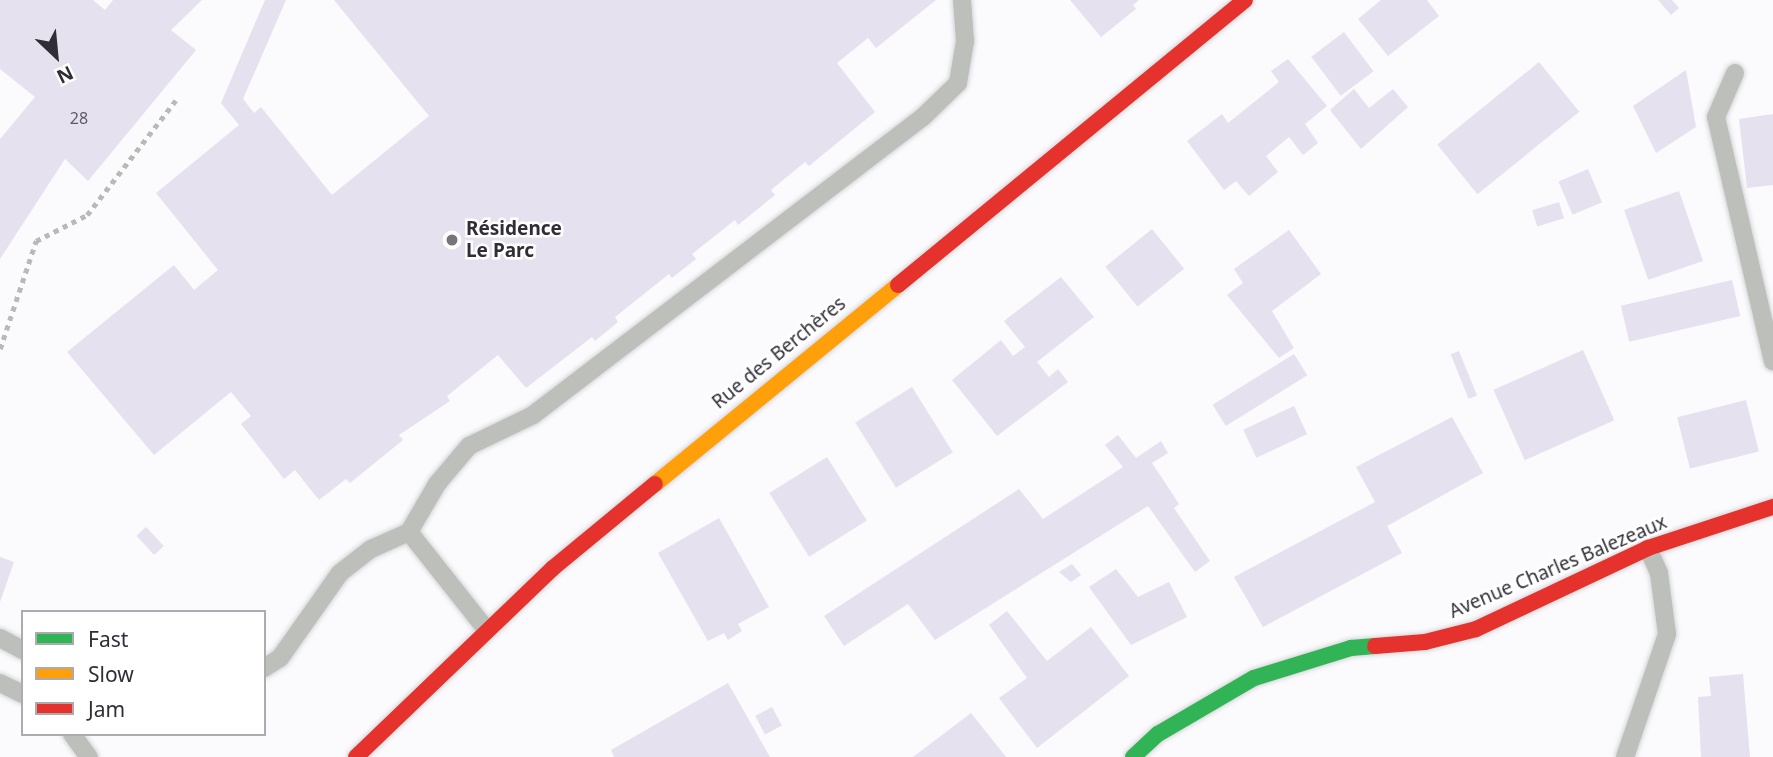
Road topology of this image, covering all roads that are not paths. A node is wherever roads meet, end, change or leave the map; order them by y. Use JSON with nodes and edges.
{"nodes":[{"id":1,"x":962,"y":0,"type":"edge"},
{"id":2,"x":1245,"y":0,"type":"edge"},
{"id":3,"x":1735,"y":73,"type":"dead end"},
{"id":4,"x":1773,"y":361,"type":"edge"},
{"id":5,"x":1773,"y":507,"type":"edge"},
{"id":6,"x":409,"y":532,"type":"junction"},
{"id":7,"x":1648,"y":548,"type":"junction"},
{"id":8,"x":486,"y":629,"type":"junction"},
{"id":9,"x":0,"y":638,"type":"edge"},
{"id":10,"x":21,"y":649,"type":"edge"},
{"id":11,"x":266,"y":667,"type":"edge"},
{"id":12,"x":0,"y":683,"type":"edge"},
{"id":13,"x":21,"y":694,"type":"edge"},
{"id":14,"x":73,"y":736,"type":"edge"},
{"id":15,"x":89,"y":757,"type":"edge"},
{"id":16,"x":356,"y":757,"type":"edge"},
{"id":17,"x":1133,"y":757,"type":"edge"},
{"id":18,"x":1625,"y":757,"type":"edge"}],
"edges":[{"from":1,"to":6,"type":"lane"},
{"from":2,"to":8,"type":"street","name":"Rue des Berchères"},
{"from":3,"to":4,"type":"lane"},
{"from":5,"to":7,"type":"street","name":"Avenue Charles Balezeaux"},
{"from":6,"to":8,"type":"lane"},
{"from":6,"to":11,"type":"lane"},
{"from":7,"to":17,"type":"street","name":"Avenue Charles Balezeaux"},
{"from":7,"to":18,"type":"lane"},
{"from":8,"to":16,"type":"street","name":"Rue des Berchères"},
{"from":9,"to":10,"type":"lane"},
{"from":12,"to":13,"type":"lane"},
{"from":14,"to":15,"type":"lane"}]}
